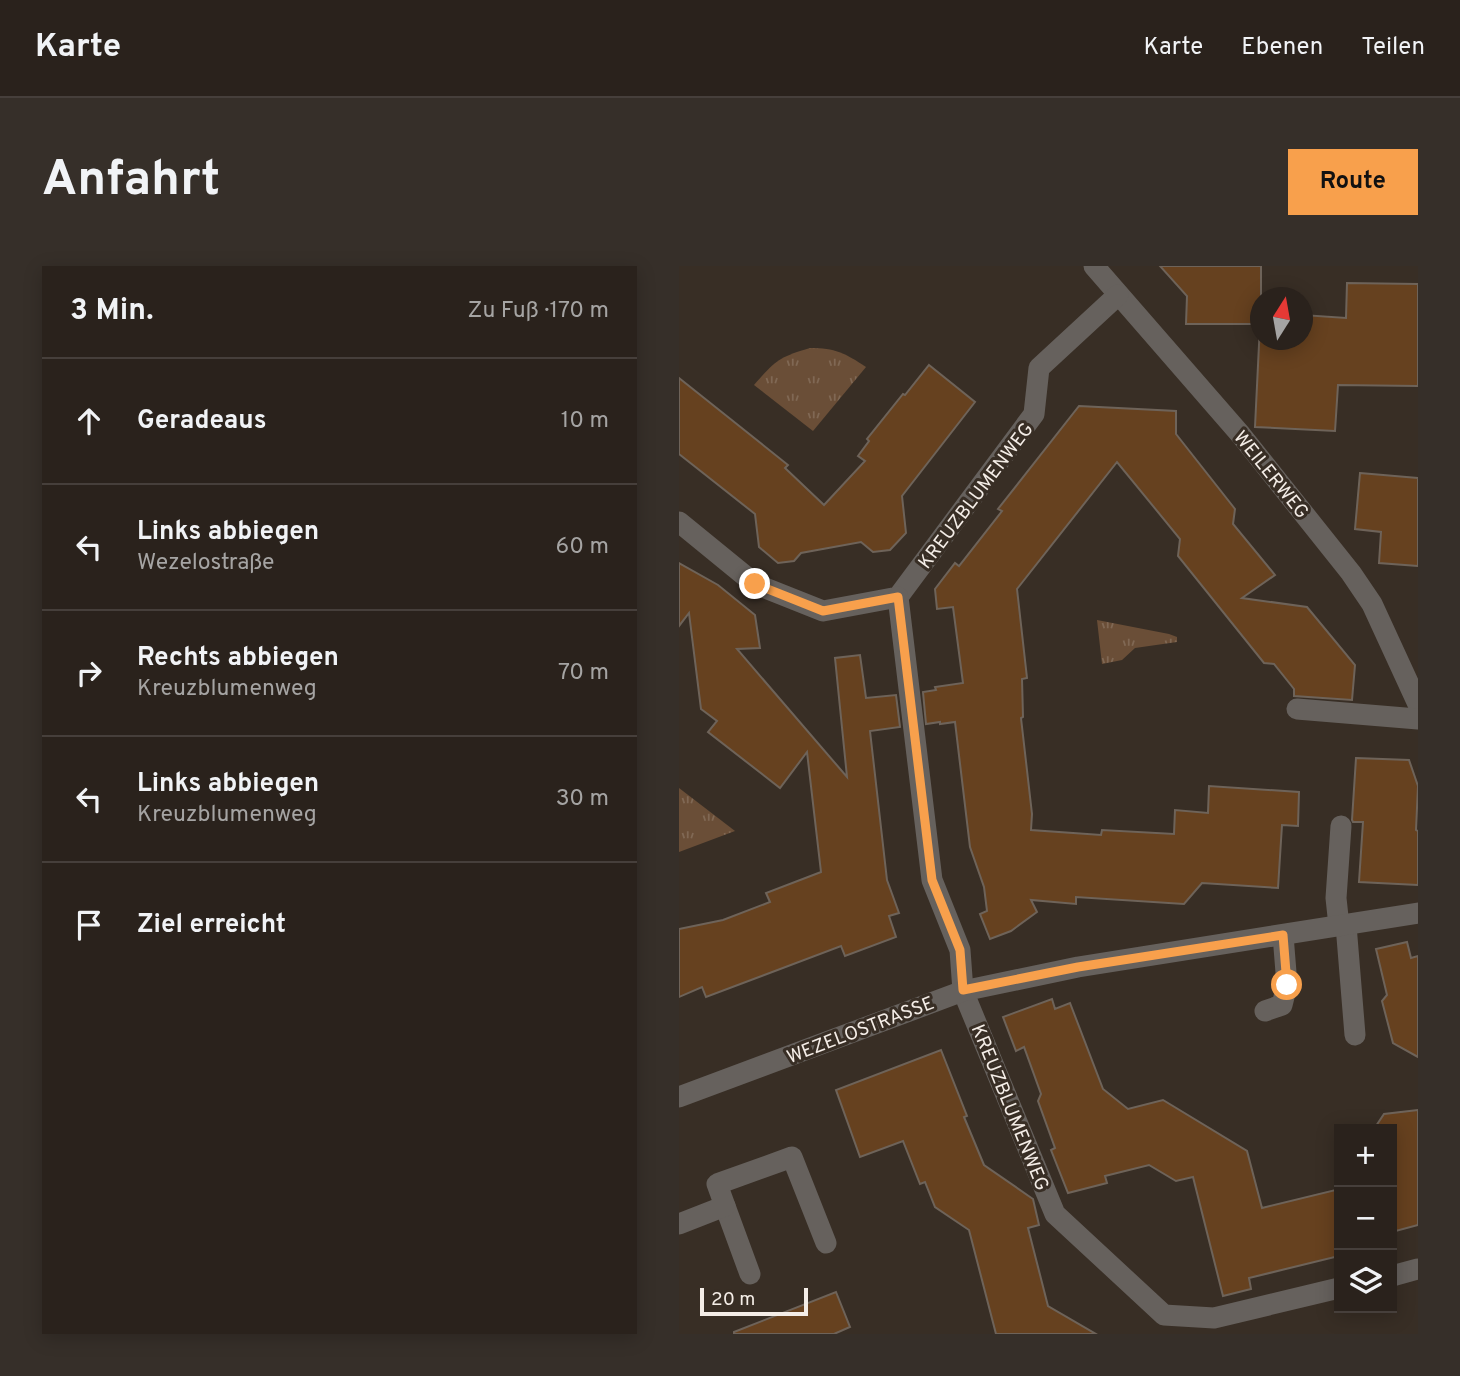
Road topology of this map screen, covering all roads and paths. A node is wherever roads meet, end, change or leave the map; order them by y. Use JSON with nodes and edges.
{"nodes":[{"id":1,"x":1094,"y":266,"type":"edge"},
{"id":2,"x":1118,"y":295,"type":"junction"},
{"id":3,"x":679,"y":522,"type":"edge"},
{"id":4,"x":898,"y":597,"type":"junction"},
{"id":5,"x":1418,"y":704,"type":"edge"},
{"id":6,"x":1297,"y":709,"type":"dead end"},
{"id":7,"x":1418,"y":719,"type":"edge"},
{"id":8,"x":1342,"y":825,"type":"dead end"},
{"id":9,"x":1418,"y":913,"type":"edge"},
{"id":10,"x":1343,"y":925,"type":"junction"},
{"id":11,"x":1283,"y":935,"type":"junction"},
{"id":12,"x":963,"y":990,"type":"junction"},
{"id":13,"x":1265,"y":1011,"type":"dead end"},
{"id":14,"x":1355,"y":1035,"type":"dead end"},
{"id":15,"x":679,"y":1097,"type":"edge"},
{"id":16,"x":725,"y":1206,"type":"junction"},
{"id":17,"x":679,"y":1224,"type":"edge"},
{"id":18,"x":826,"y":1243,"type":"dead end"},
{"id":19,"x":1418,"y":1269,"type":"edge"},
{"id":20,"x":750,"y":1274,"type":"dead end"},
{"id":21,"x":1397,"y":1275,"type":"edge"},
{"id":22,"x":1334,"y":1289,"type":"edge"}],
"edges":[{"from":1,"to":2,"type":"street","name":"WEILERWEG"},
{"from":2,"to":4,"type":"street","name":"KREUZBLUMENWEG"},
{"from":2,"to":5,"type":"street","name":"WEILERWEG"},
{"from":3,"to":4,"type":"street"},
{"from":4,"to":12,"type":"street","name":"KREUZBLUMENWEG"},
{"from":6,"to":7,"type":"street"},
{"from":8,"to":10,"type":"street"},
{"from":9,"to":10,"type":"street","name":"WEZELOSTRASSE"},
{"from":10,"to":11,"type":"street","name":"WEZELOSTRASSE"},
{"from":10,"to":14,"type":"street"},
{"from":11,"to":12,"type":"street","name":"WEZELOSTRASSE"},
{"from":11,"to":13,"type":"street"},
{"from":12,"to":15,"type":"street","name":"WEZELOSTRASSE"},
{"from":12,"to":22,"type":"street","name":"KREUZBLUMENWEG"},
{"from":16,"to":17,"type":"street"},
{"from":16,"to":18,"type":"street"},
{"from":16,"to":20,"type":"street"},
{"from":19,"to":21,"type":"street"}]}
